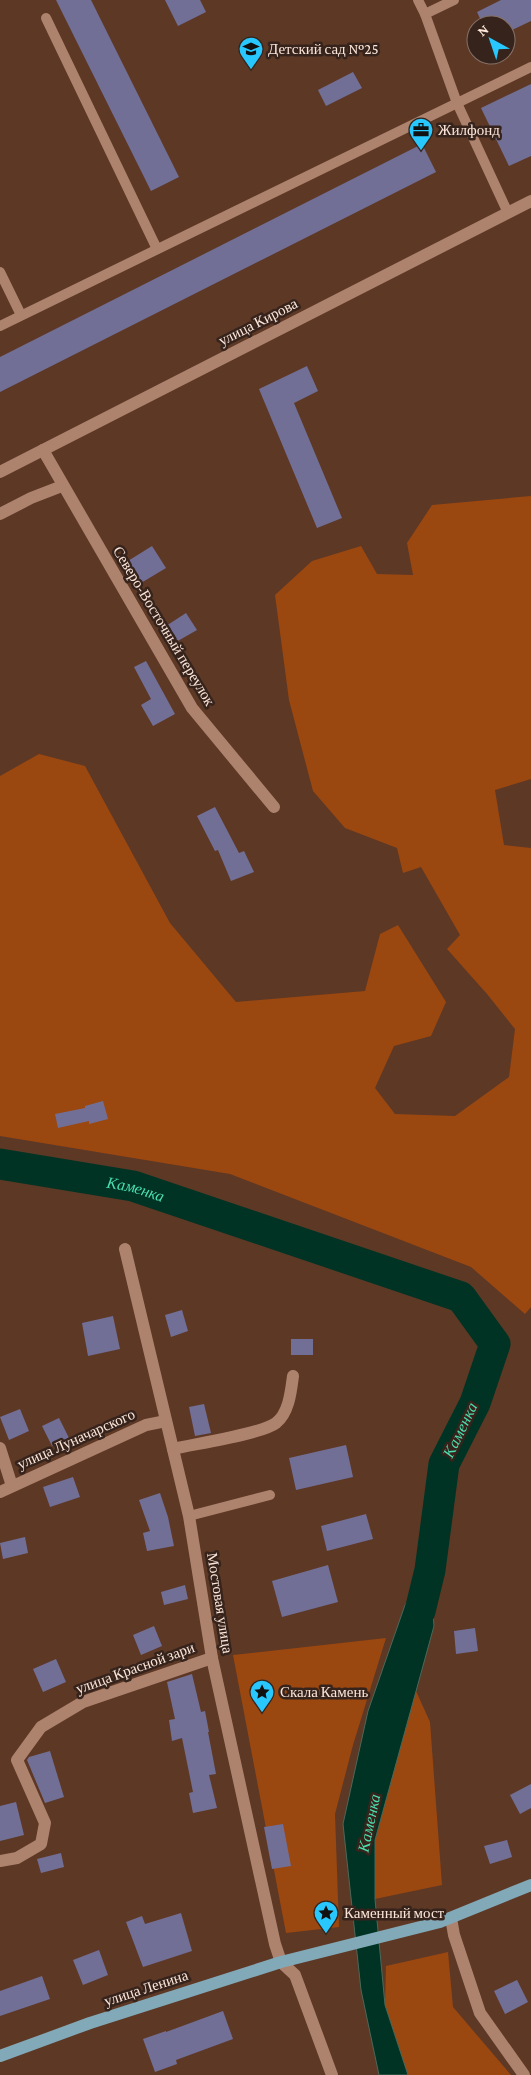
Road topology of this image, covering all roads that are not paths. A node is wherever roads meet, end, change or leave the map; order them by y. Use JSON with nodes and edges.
{"nodes":[{"id":1,"x":418,"y":0,"type":"edge"},
{"id":2,"x":454,"y":0,"type":"edge"},
{"id":3,"x":426,"y":14,"type":"junction"},
{"id":4,"x":46,"y":18,"type":"dead end"},
{"id":5,"x":531,"y":68,"type":"edge"},
{"id":6,"x":457,"y":104,"type":"junction"},
{"id":7,"x":531,"y":201,"type":"edge"},
{"id":8,"x":508,"y":213,"type":"junction"},
{"id":9,"x":157,"y":249,"type":"junction"},
{"id":10,"x":0,"y":272,"type":"edge"},
{"id":11,"x":21,"y":315,"type":"junction"},
{"id":12,"x":0,"y":326,"type":"edge"},
{"id":13,"x":43,"y":450,"type":"junction"},
{"id":14,"x":0,"y":472,"type":"edge"},
{"id":15,"x":62,"y":486,"type":"junction"},
{"id":16,"x":0,"y":514,"type":"edge"},
{"id":17,"x":274,"y":807,"type":"dead end"},
{"id":18,"x":125,"y":1249,"type":"dead end"},
{"id":19,"x":293,"y":1376,"type":"dead end"},
{"id":20,"x":166,"y":1421,"type":"junction"},
{"id":21,"x":0,"y":1448,"type":"edge"},
{"id":22,"x":173,"y":1449,"type":"junction"},
{"id":23,"x":12,"y":1486,"type":"junction"},
{"id":24,"x":0,"y":1492,"type":"edge"},
{"id":25,"x":270,"y":1496,"type":"dead end"},
{"id":26,"x":189,"y":1516,"type":"junction"},
{"id":27,"x":212,"y":1658,"type":"junction"},
{"id":28,"x":0,"y":1861,"type":"edge"},
{"id":29,"x":531,"y":1886,"type":"edge"},
{"id":30,"x":445,"y":1920,"type":"junction"},
{"id":31,"x":282,"y":1962,"type":"junction"},
{"id":32,"x":0,"y":2056,"type":"edge"},
{"id":33,"x":332,"y":2075,"type":"edge"},
{"id":34,"x":524,"y":2075,"type":"edge"}],
"edges":[{"from":1,"to":3,"type":"lane"},
{"from":2,"to":3,"type":"lane"},
{"from":3,"to":6,"type":"lane"},
{"from":4,"to":9,"type":"lane"},
{"from":5,"to":6,"type":"lane"},
{"from":6,"to":8,"type":"lane"},
{"from":6,"to":9,"type":"lane"},
{"from":7,"to":8,"type":"street","name":"улица Кирова"},
{"from":8,"to":13,"type":"street","name":"улица Кирова"},
{"from":9,"to":11,"type":"lane"},
{"from":10,"to":11,"type":"lane"},
{"from":11,"to":12,"type":"lane"},
{"from":13,"to":14,"type":"street","name":"улица Кирова"},
{"from":13,"to":15,"type":"street","name":"Северо-Восточный переулок"},
{"from":15,"to":16,"type":"street"},
{"from":15,"to":17,"type":"street","name":"Северо-Восточный переулок"},
{"from":18,"to":20,"type":"street","name":"Мостовая улица"},
{"from":19,"to":22,"type":"street"},
{"from":20,"to":22,"type":"street","name":"Мостовая улица"},
{"from":20,"to":23,"type":"street","name":"улица Луначарского"},
{"from":21,"to":23,"type":"street"},
{"from":22,"to":26,"type":"street","name":"Мостовая улица"},
{"from":23,"to":24,"type":"street","name":"улица Луначарского"},
{"from":25,"to":26,"type":"lane"},
{"from":26,"to":27,"type":"street","name":"Мостовая улица"},
{"from":27,"to":28,"type":"street","name":"улица Красной зари"},
{"from":27,"to":31,"type":"street","name":"Мостовая улица"},
{"from":29,"to":30,"type":"main road"},
{"from":30,"to":31,"type":"main road","name":"улица Ленина"},
{"from":30,"to":34,"type":"street"},
{"from":31,"to":32,"type":"main road","name":"улица Ленина"},
{"from":31,"to":33,"type":"street","name":"Мостовая улица"}]}
